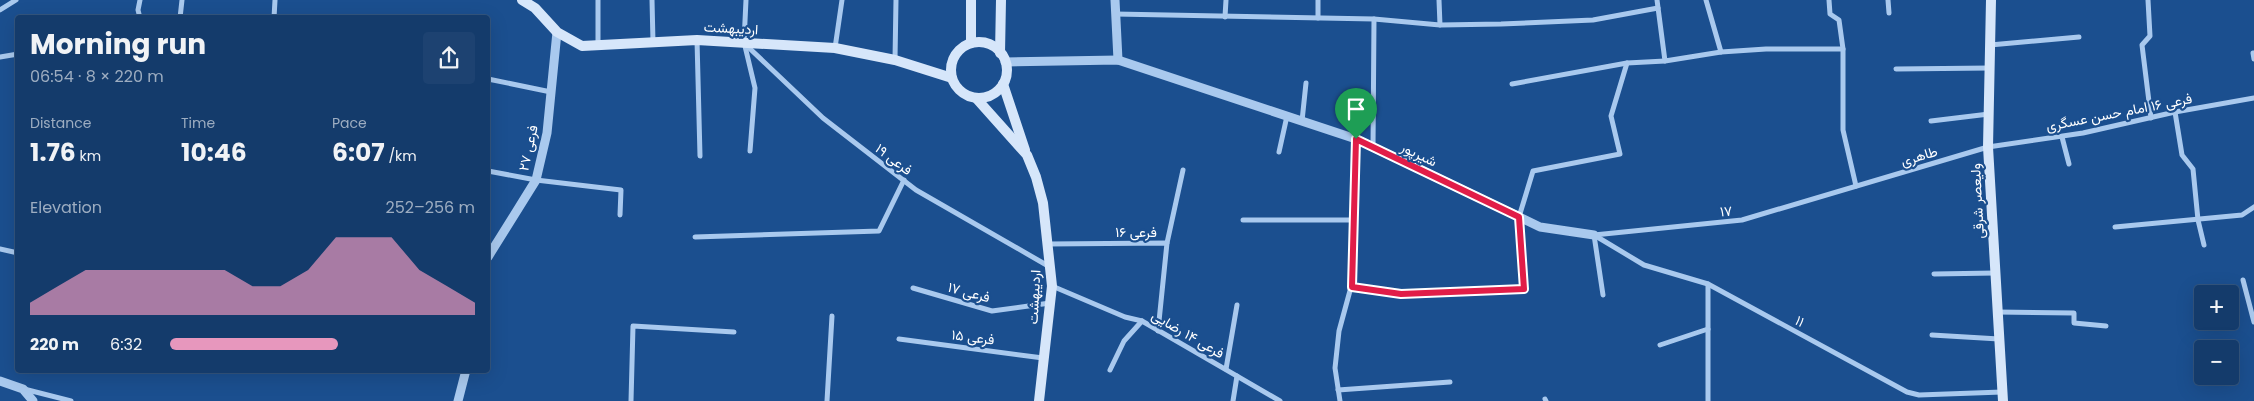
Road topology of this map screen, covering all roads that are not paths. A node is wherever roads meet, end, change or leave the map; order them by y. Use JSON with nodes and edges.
{"nodes":[{"id":1,"x":16,"y":0,"type":"edge"},
{"id":2,"x":140,"y":0,"type":"edge"},
{"id":3,"x":182,"y":0,"type":"edge"},
{"id":4,"x":275,"y":0,"type":"edge"},
{"id":5,"x":522,"y":0,"type":"edge"},
{"id":6,"x":598,"y":0,"type":"edge"},
{"id":7,"x":652,"y":0,"type":"edge"},
{"id":8,"x":746,"y":0,"type":"edge"},
{"id":9,"x":842,"y":0,"type":"edge"},
{"id":10,"x":896,"y":0,"type":"edge"},
{"id":11,"x":971,"y":0,"type":"edge"},
{"id":12,"x":1001,"y":0,"type":"edge"},
{"id":13,"x":1114,"y":0,"type":"edge"},
{"id":14,"x":1226,"y":0,"type":"edge"},
{"id":15,"x":1318,"y":0,"type":"edge"},
{"id":16,"x":1439,"y":0,"type":"edge"},
{"id":17,"x":1656,"y":0,"type":"edge"},
{"id":18,"x":1706,"y":0,"type":"edge"},
{"id":19,"x":1829,"y":0,"type":"edge"},
{"id":20,"x":1888,"y":0,"type":"edge"},
{"id":21,"x":1992,"y":0,"type":"edge"},
{"id":22,"x":2148,"y":0,"type":"edge"},
{"id":23,"x":536,"y":4,"type":"edge"},
{"id":24,"x":1658,"y":8,"type":"junction"},
{"id":25,"x":0,"y":10,"type":"edge"},
{"id":26,"x":1889,"y":13,"type":"dead end"},
{"id":27,"x":1115,"y":14,"type":"junction"},
{"id":28,"x":139,"y":15,"type":"edge"},
{"id":29,"x":180,"y":15,"type":"edge"},
{"id":30,"x":274,"y":15,"type":"edge"},
{"id":31,"x":1225,"y":17,"type":"junction"},
{"id":32,"x":1318,"y":18,"type":"junction"},
{"id":33,"x":1374,"y":19,"type":"junction"},
{"id":34,"x":1440,"y":25,"type":"junction"},
{"id":35,"x":557,"y":32,"type":"junction"},
{"id":36,"x":2079,"y":38,"type":"dead end"},
{"id":37,"x":697,"y":40,"type":"junction"},
{"id":38,"x":654,"y":42,"type":"junction"},
{"id":39,"x":744,"y":42,"type":"junction"},
{"id":40,"x":971,"y":43,"type":"junction"},
{"id":41,"x":598,"y":45,"type":"junction"},
{"id":42,"x":1990,"y":45,"type":"junction"},
{"id":43,"x":835,"y":48,"type":"junction"},
{"id":44,"x":1843,"y":49,"type":"junction"},
{"id":45,"x":1000,"y":52,"type":"junction"},
{"id":46,"x":1721,"y":52,"type":"junction"},
{"id":47,"x":15,"y":54,"type":"edge"},
{"id":48,"x":0,"y":56,"type":"edge"},
{"id":49,"x":895,"y":60,"type":"junction"},
{"id":50,"x":1118,"y":60,"type":"junction"},
{"id":51,"x":1665,"y":60,"type":"junction"},
{"id":52,"x":1005,"y":62,"type":"junction"},
{"id":53,"x":1626,"y":63,"type":"junction"},
{"id":54,"x":1990,"y":68,"type":"junction"},
{"id":55,"x":1896,"y":69,"type":"dead end"},
{"id":56,"x":952,"y":78,"type":"junction"},
{"id":57,"x":490,"y":79,"type":"edge"},
{"id":58,"x":1306,"y":83,"type":"dead end"},
{"id":59,"x":1003,"y":84,"type":"junction"},
{"id":60,"x":1512,"y":84,"type":"dead end"},
{"id":61,"x":551,"y":92,"type":"junction"},
{"id":62,"x":976,"y":98,"type":"junction"},
{"id":63,"x":2254,"y":98,"type":"edge"},
{"id":64,"x":2175,"y":112,"type":"junction"},
{"id":65,"x":1989,"y":114,"type":"junction"},
{"id":66,"x":1287,"y":116,"type":"junction"},
{"id":67,"x":2151,"y":118,"type":"junction"},
{"id":68,"x":1931,"y":120,"type":"dead end"},
{"id":69,"x":1302,"y":121,"type":"junction"},
{"id":70,"x":2062,"y":137,"type":"junction"},
{"id":71,"x":1356,"y":139,"type":"junction"},
{"id":72,"x":1988,"y":147,"type":"junction"},
{"id":73,"x":1373,"y":148,"type":"junction"},
{"id":74,"x":750,"y":151,"type":"dead end"},
{"id":75,"x":1279,"y":152,"type":"dead end"},
{"id":76,"x":1027,"y":155,"type":"junction"},
{"id":77,"x":700,"y":156,"type":"dead end"},
{"id":78,"x":2069,"y":164,"type":"dead end"},
{"id":79,"x":1183,"y":170,"type":"dead end"},
{"id":80,"x":490,"y":171,"type":"edge"},
{"id":81,"x":536,"y":180,"type":"junction"},
{"id":82,"x":904,"y":180,"type":"junction"},
{"id":83,"x":1856,"y":186,"type":"junction"},
{"id":84,"x":2254,"y":207,"type":"edge"},
{"id":85,"x":620,"y":215,"type":"dead end"},
{"id":86,"x":1519,"y":217,"type":"junction"},
{"id":87,"x":1243,"y":220,"type":"dead end"},
{"id":88,"x":1352,"y":220,"type":"junction"},
{"id":89,"x":2198,"y":220,"type":"junction"},
{"id":90,"x":2116,"y":227,"type":"dead end"},
{"id":91,"x":1594,"y":235,"type":"junction"},
{"id":92,"x":695,"y":237,"type":"dead end"},
{"id":93,"x":1167,"y":243,"type":"junction"},
{"id":94,"x":1048,"y":244,"type":"junction"},
{"id":95,"x":2204,"y":245,"type":"dead end"},
{"id":96,"x":0,"y":249,"type":"edge"},
{"id":97,"x":15,"y":252,"type":"edge"},
{"id":98,"x":490,"y":254,"type":"edge"},
{"id":99,"x":1050,"y":268,"type":"junction"},
{"id":100,"x":1995,"y":273,"type":"junction"},
{"id":101,"x":1934,"y":274,"type":"dead end"},
{"id":102,"x":2243,"y":280,"type":"dead end"},
{"id":103,"x":1708,"y":284,"type":"junction"},
{"id":104,"x":1052,"y":286,"type":"junction"},
{"id":105,"x":1352,"y":287,"type":"junction"},
{"id":106,"x":913,"y":288,"type":"dead end"},
{"id":107,"x":1603,"y":295,"type":"dead end"},
{"id":108,"x":1050,"y":304,"type":"junction"},
{"id":109,"x":1236,"y":305,"type":"dead end"},
{"id":110,"x":1998,"y":312,"type":"junction"},
{"id":111,"x":832,"y":316,"type":"dead end"},
{"id":112,"x":1142,"y":321,"type":"junction"},
{"id":113,"x":2254,"y":322,"type":"edge"},
{"id":114,"x":2106,"y":326,"type":"dead end"},
{"id":115,"x":1708,"y":329,"type":"junction"},
{"id":116,"x":1158,"y":331,"type":"junction"},
{"id":117,"x":734,"y":332,"type":"dead end"},
{"id":118,"x":1932,"y":335,"type":"dead end"},
{"id":119,"x":1999,"y":339,"type":"junction"},
{"id":120,"x":899,"y":340,"type":"dead end"},
{"id":121,"x":1660,"y":345,"type":"dead end"},
{"id":122,"x":1043,"y":358,"type":"junction"},
{"id":123,"x":1226,"y":369,"type":"junction"},
{"id":124,"x":1110,"y":370,"type":"dead end"},
{"id":125,"x":465,"y":373,"type":"edge"},
{"id":126,"x":1237,"y":376,"type":"junction"},
{"id":127,"x":0,"y":381,"type":"edge"},
{"id":128,"x":1450,"y":382,"type":"dead end"},
{"id":129,"x":23,"y":389,"type":"junction"},
{"id":130,"x":1338,"y":390,"type":"junction"},
{"id":131,"x":2003,"y":396,"type":"edge"},
{"id":132,"x":32,"y":401,"type":"edge"},
{"id":133,"x":71,"y":401,"type":"edge"},
{"id":134,"x":458,"y":401,"type":"edge"},
{"id":135,"x":631,"y":401,"type":"edge"},
{"id":136,"x":827,"y":401,"type":"edge"},
{"id":137,"x":1040,"y":401,"type":"edge"},
{"id":138,"x":1233,"y":401,"type":"edge"},
{"id":139,"x":1280,"y":401,"type":"edge"},
{"id":140,"x":1340,"y":401,"type":"edge"},
{"id":141,"x":1708,"y":401,"type":"edge"}],
"edges":[{"from":1,"to":25,"type":"street"},
{"from":2,"to":28,"type":"street"},
{"from":3,"to":29,"type":"street"},
{"from":4,"to":30,"type":"street"},
{"from":5,"to":23,"type":"main road","name":"اردیبهشت"},
{"from":6,"to":41,"type":"street"},
{"from":7,"to":38,"type":"street"},
{"from":8,"to":39,"type":"street"},
{"from":9,"to":43,"type":"street"},
{"from":10,"to":49,"type":"street"},
{"from":11,"to":40,"type":"main road"},
{"from":12,"to":45,"type":"main road"},
{"from":13,"to":27,"type":"street"},
{"from":14,"to":31,"type":"street"},
{"from":15,"to":32,"type":"street"},
{"from":16,"to":34,"type":"street"},
{"from":17,"to":24,"type":"street"},
{"from":18,"to":46,"type":"street"},
{"from":19,"to":44,"type":"street"},
{"from":20,"to":26,"type":"street"},
{"from":21,"to":42,"type":"main road","name":"ولیعصر شرقی"},
{"from":22,"to":67,"type":"street"},
{"from":23,"to":35,"type":"main road","name":"اردیبهشت"},
{"from":24,"to":34,"type":"street"},
{"from":24,"to":51,"type":"street"},
{"from":27,"to":31,"type":"street"},
{"from":27,"to":50,"type":"street"},
{"from":31,"to":32,"type":"street"},
{"from":32,"to":33,"type":"street"},
{"from":33,"to":34,"type":"street"},
{"from":33,"to":73,"type":"street"},
{"from":35,"to":41,"type":"main road","name":"اردیبهشت"},
{"from":35,"to":61,"type":"street","name":"فرعی ۲۷"},
{"from":36,"to":42,"type":"street"},
{"from":37,"to":38,"type":"main road","name":"اردیبهشت"},
{"from":37,"to":39,"type":"main road","name":"اردیبهشت"},
{"from":37,"to":77,"type":"street"},
{"from":38,"to":41,"type":"main road","name":"اردیبهشت"},
{"from":39,"to":43,"type":"main road","name":"اردیبهشت"},
{"from":39,"to":74,"type":"street"},
{"from":39,"to":82,"type":"street","name":"فرعی ۱۹"},
{"from":40,"to":45,"type":"main road"},
{"from":40,"to":56,"type":"main road"},
{"from":42,"to":54,"type":"main road","name":"ولیعصر شرقی"},
{"from":43,"to":49,"type":"main road","name":"اردیبهشت"},
{"from":44,"to":46,"type":"street"},
{"from":44,"to":83,"type":"street"},
{"from":45,"to":52,"type":"main road"},
{"from":46,"to":51,"type":"street"},
{"from":47,"to":48,"type":"street"},
{"from":49,"to":56,"type":"main road","name":"اردیبهشت"},
{"from":50,"to":52,"type":"street","name":"شیرپور"},
{"from":50,"to":66,"type":"street","name":"شیرپور"},
{"from":51,"to":53,"type":"street"},
{"from":52,"to":59,"type":"main road"},
{"from":53,"to":60,"type":"street"},
{"from":53,"to":86,"type":"street"},
{"from":54,"to":55,"type":"street"},
{"from":54,"to":65,"type":"main road","name":"ولیعصر شرقی"},
{"from":56,"to":62,"type":"main road","name":"اردیبهشت"},
{"from":57,"to":61,"type":"street"},
{"from":58,"to":69,"type":"street"},
{"from":59,"to":62,"type":"main road"},
{"from":59,"to":76,"type":"main road"},
{"from":61,"to":81,"type":"street","name":"فرعی ۲۷"},
{"from":62,"to":76,"type":"main road","name":"اردیبهشت"},
{"from":63,"to":64,"type":"street","name":"فرعی ۱۶ امام حسن عسگری"},
{"from":64,"to":67,"type":"street","name":"فرعی ۱۶ امام حسن عسگری"},
{"from":64,"to":89,"type":"street"},
{"from":65,"to":68,"type":"street"},
{"from":65,"to":72,"type":"main road","name":"ولیعصر شرقی"},
{"from":66,"to":69,"type":"street","name":"شیرپور"},
{"from":66,"to":75,"type":"street"},
{"from":67,"to":70,"type":"street","name":"فرعی ۱۶ امام حسن عسگری"},
{"from":69,"to":71,"type":"street","name":"شیرپور"},
{"from":70,"to":72,"type":"street","name":"فرعی ۱۶ امام حسن عسگری"},
{"from":70,"to":78,"type":"street"},
{"from":71,"to":73,"type":"street","name":"شیرپور"},
{"from":71,"to":88,"type":"street"},
{"from":72,"to":83,"type":"street","name":"طاهری"},
{"from":72,"to":100,"type":"main road","name":"ولیعصر شرقی"},
{"from":73,"to":86,"type":"street","name":"شیرپور"},
{"from":76,"to":94,"type":"main road","name":"اردیبهشت"},
{"from":79,"to":93,"type":"street"},
{"from":80,"to":81,"type":"street"},
{"from":81,"to":85,"type":"street"},
{"from":81,"to":98,"type":"street","name":"فرعی ۲۷"},
{"from":82,"to":92,"type":"street"},
{"from":82,"to":99,"type":"street","name":"فرعی ۱۹"},
{"from":83,"to":91,"type":"street","name":"۱۷"},
{"from":84,"to":89,"type":"street"},
{"from":86,"to":91,"type":"street","name":"شیرپور"},
{"from":86,"to":105,"type":"street"},
{"from":87,"to":88,"type":"street"},
{"from":88,"to":105,"type":"street"},
{"from":89,"to":90,"type":"street"},
{"from":89,"to":95,"type":"street"},
{"from":91,"to":103,"type":"street","name":"۱۱"},
{"from":91,"to":107,"type":"street"},
{"from":93,"to":94,"type":"street","name":"فرعی ۱۶"},
{"from":93,"to":116,"type":"street","name":"فرعی ۱۶"},
{"from":94,"to":99,"type":"main road","name":"اردیبهشت"},
{"from":96,"to":97,"type":"street"},
{"from":99,"to":104,"type":"main road","name":"اردیبهشت"},
{"from":100,"to":101,"type":"street"},
{"from":100,"to":110,"type":"main road","name":"ولیعصر شرقی"},
{"from":102,"to":113,"type":"street"},
{"from":103,"to":115,"type":"street"},
{"from":103,"to":131,"type":"street","name":"۱۱"},
{"from":104,"to":108,"type":"main road","name":"اردیبهشت"},
{"from":104,"to":112,"type":"street","name":"فرعی ۱۴ رضایی"},
{"from":105,"to":130,"type":"street"},
{"from":106,"to":108,"type":"street","name":"فرعی ۱۷"},
{"from":108,"to":122,"type":"main road","name":"اردیبهشت"},
{"from":109,"to":123,"type":"street"},
{"from":110,"to":114,"type":"street"},
{"from":110,"to":119,"type":"main road","name":"ولیعصر شرقی"},
{"from":111,"to":136,"type":"street"},
{"from":112,"to":116,"type":"street","name":"فرعی ۱۴ رضایی"},
{"from":112,"to":124,"type":"street"},
{"from":115,"to":121,"type":"street"},
{"from":115,"to":141,"type":"street"},
{"from":116,"to":123,"type":"street","name":"فرعی ۱۴ رضایی"},
{"from":117,"to":135,"type":"street"},
{"from":118,"to":119,"type":"street"},
{"from":119,"to":131,"type":"main road","name":"ولیعصر شرقی"},
{"from":120,"to":122,"type":"street","name":"فرعی ۱۵"},
{"from":122,"to":137,"type":"main road","name":"اردیبهشت"},
{"from":123,"to":126,"type":"street","name":"فرعی ۱۴ رضایی"},
{"from":125,"to":134,"type":"street"},
{"from":126,"to":138,"type":"street"},
{"from":126,"to":139,"type":"street","name":"فرعی ۱۴ رضایی"},
{"from":127,"to":129,"type":"street"},
{"from":128,"to":130,"type":"street"},
{"from":129,"to":132,"type":"street"},
{"from":129,"to":133,"type":"street"},
{"from":130,"to":140,"type":"street"}]}
